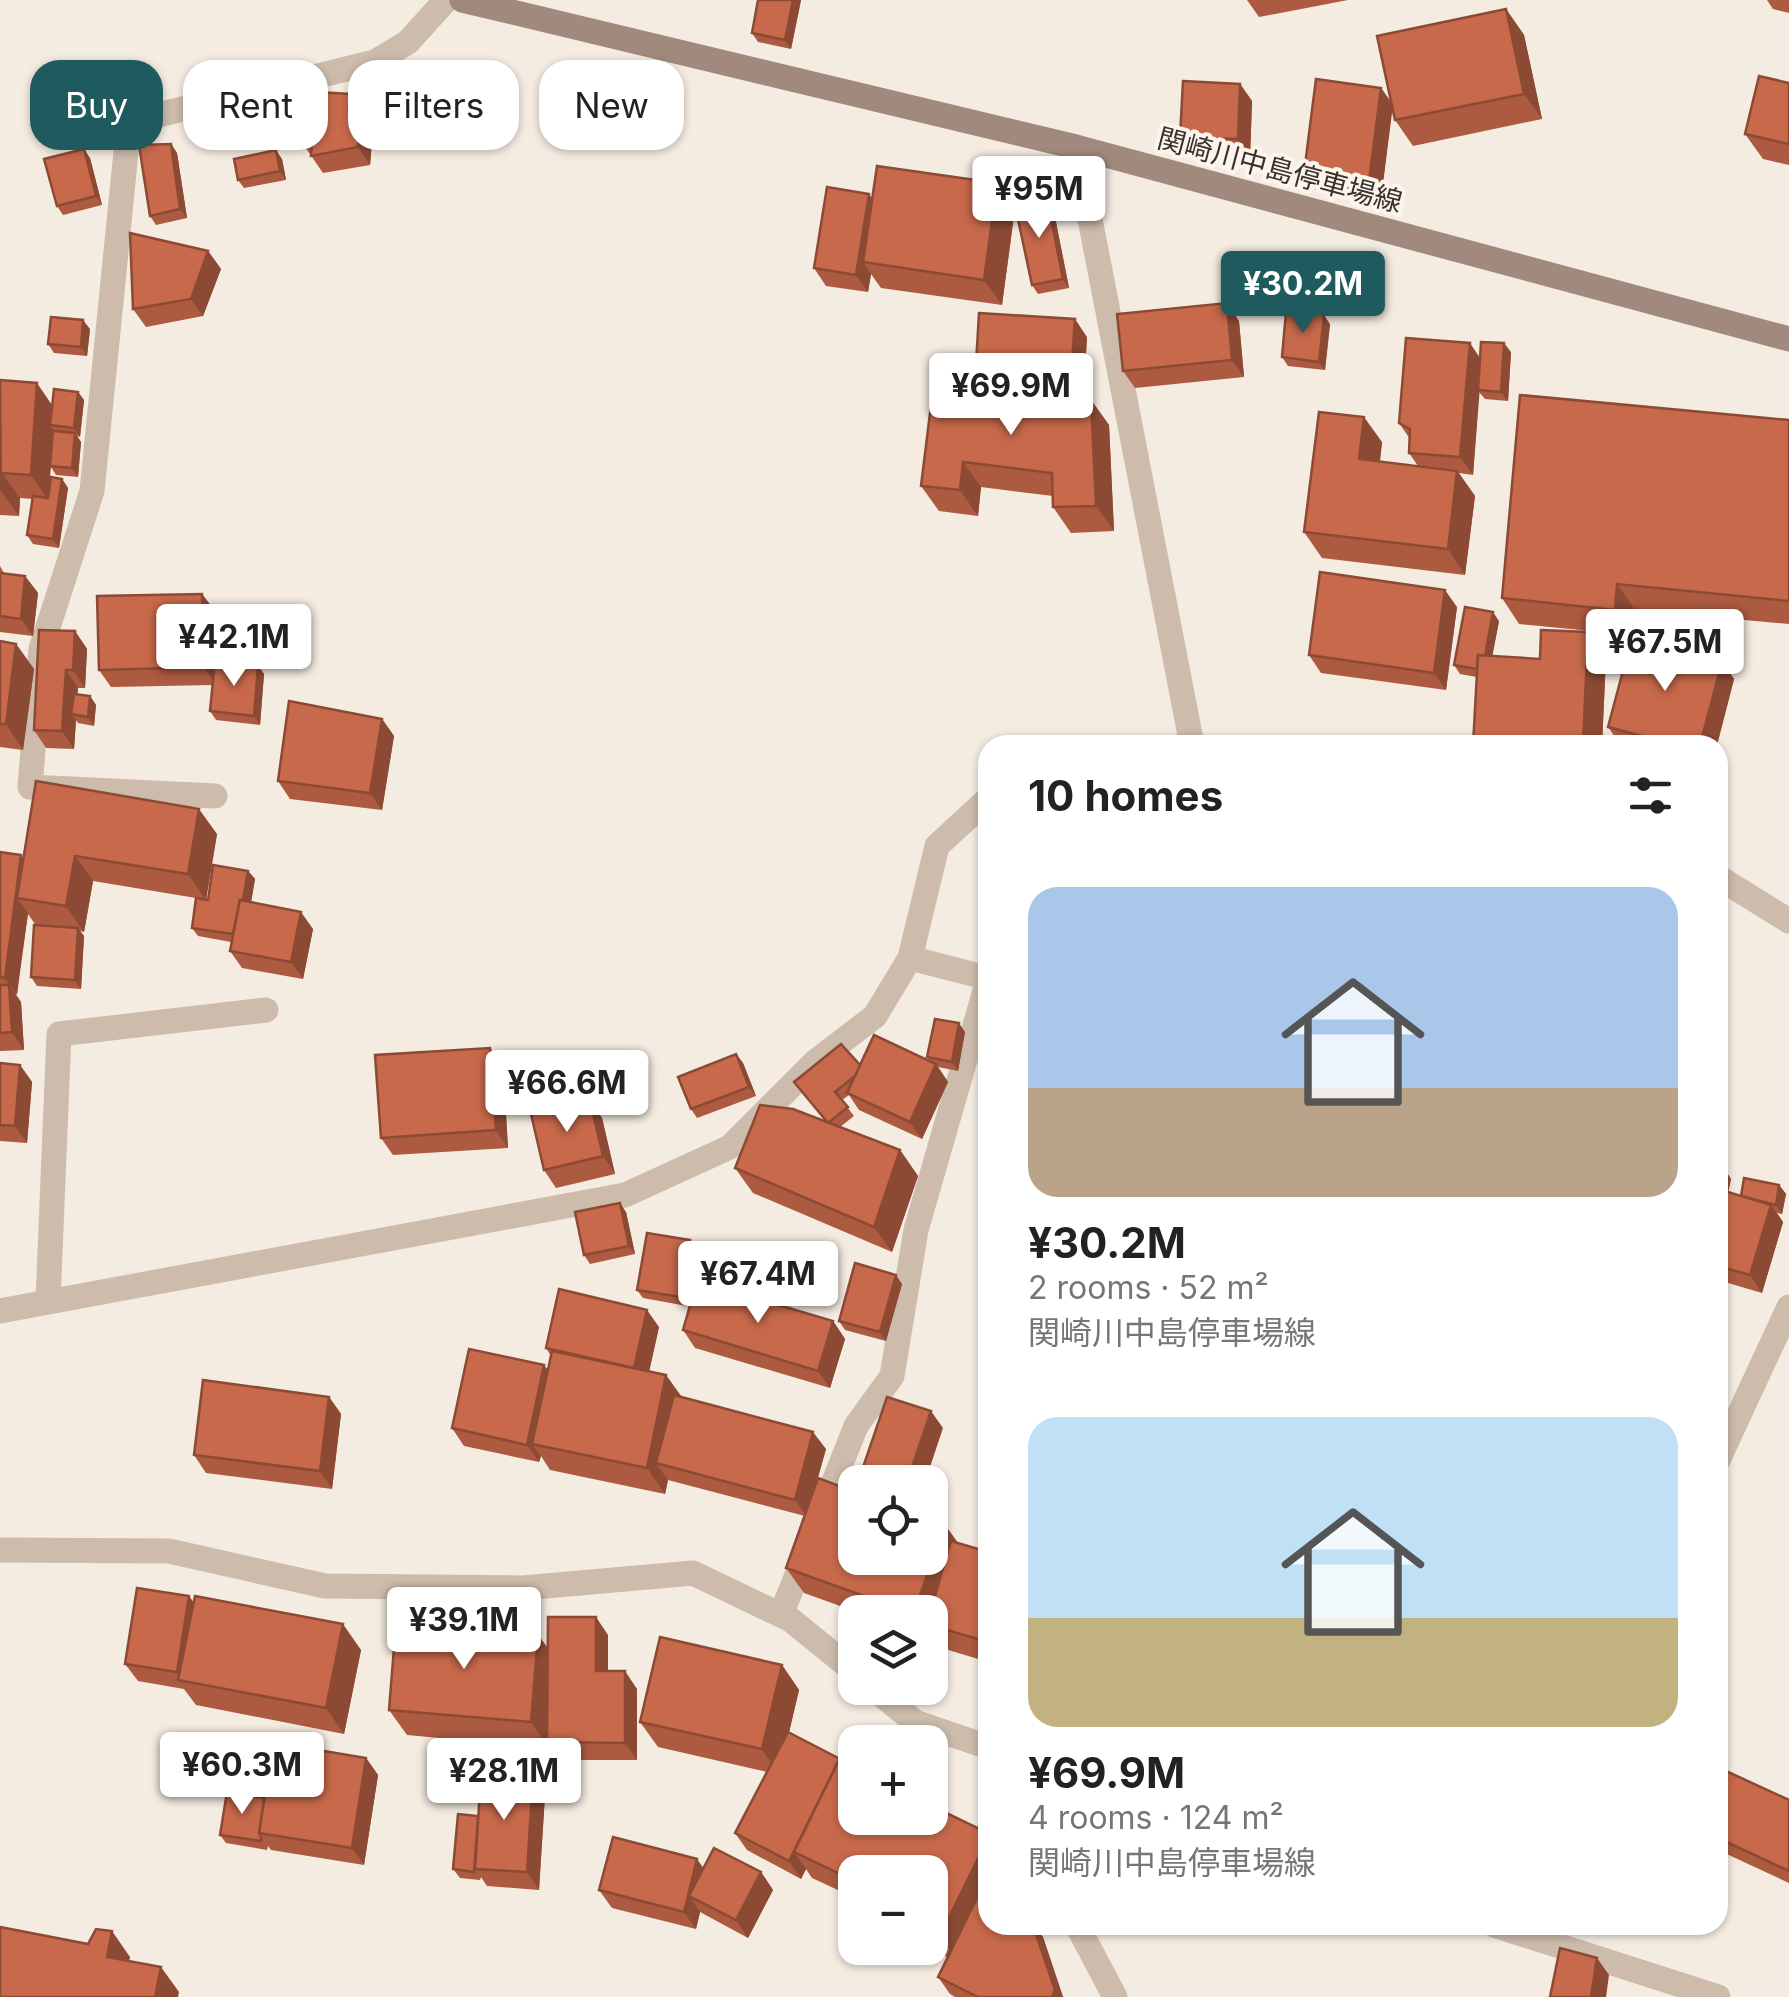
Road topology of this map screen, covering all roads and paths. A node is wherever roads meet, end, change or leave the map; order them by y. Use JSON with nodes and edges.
{"nodes":[{"id":1,"x":446,"y":0,"type":"edge"},
{"id":2,"x":462,"y":0,"type":"edge"},
{"id":3,"x":1076,"y":146,"type":"junction"},
{"id":4,"x":1789,"y":338,"type":"edge"},
{"id":5,"x":14,"y":646,"type":"edge"},
{"id":6,"x":41,"y":649,"type":"junction"},
{"id":7,"x":1190,"y":735,"type":"edge"},
{"id":8,"x":215,"y":796,"type":"dead end"},
{"id":9,"x":978,"y":804,"type":"edge"},
{"id":10,"x":1728,"y":883,"type":"edge"},
{"id":11,"x":1789,"y":921,"type":"edge"},
{"id":12,"x":910,"y":958,"type":"junction"},
{"id":13,"x":978,"y":976,"type":"edge"},
{"id":14,"x":266,"y":1010,"type":"dead end"},
{"id":15,"x":978,"y":1014,"type":"edge"},
{"id":16,"x":48,"y":1302,"type":"junction"},
{"id":17,"x":1789,"y":1307,"type":"edge"},
{"id":18,"x":0,"y":1311,"type":"edge"},
{"id":19,"x":1728,"y":1438,"type":"edge"},
{"id":20,"x":0,"y":1550,"type":"edge"},
{"id":21,"x":781,"y":1615,"type":"junction"},
{"id":22,"x":838,"y":1659,"type":"edge"},
{"id":23,"x":894,"y":1705,"type":"edge"},
{"id":24,"x":978,"y":1744,"type":"edge"},
{"id":25,"x":1082,"y":1935,"type":"edge"},
{"id":26,"x":1525,"y":1935,"type":"edge"},
{"id":27,"x":1114,"y":1997,"type":"edge"},
{"id":28,"x":1718,"y":1997,"type":"edge"}],
"edges":[{"from":1,"to":6,"type":"street"},
{"from":2,"to":3,"type":"main road","name":"関崎川中島停車場線"},
{"from":3,"to":4,"type":"main road","name":"関崎川中島停車場線"},
{"from":3,"to":7,"type":"street"},
{"from":5,"to":6,"type":"street"},
{"from":6,"to":8,"type":"street"},
{"from":9,"to":12,"type":"street"},
{"from":10,"to":11,"type":"street"},
{"from":12,"to":13,"type":"street"},
{"from":12,"to":16,"type":"street"},
{"from":14,"to":16,"type":"street"},
{"from":15,"to":21,"type":"street"},
{"from":16,"to":18,"type":"street"},
{"from":17,"to":19,"type":"street"},
{"from":20,"to":21,"type":"street"},
{"from":21,"to":22,"type":"street"},
{"from":23,"to":24,"type":"street"},
{"from":25,"to":27,"type":"street"},
{"from":26,"to":28,"type":"street"}]}
